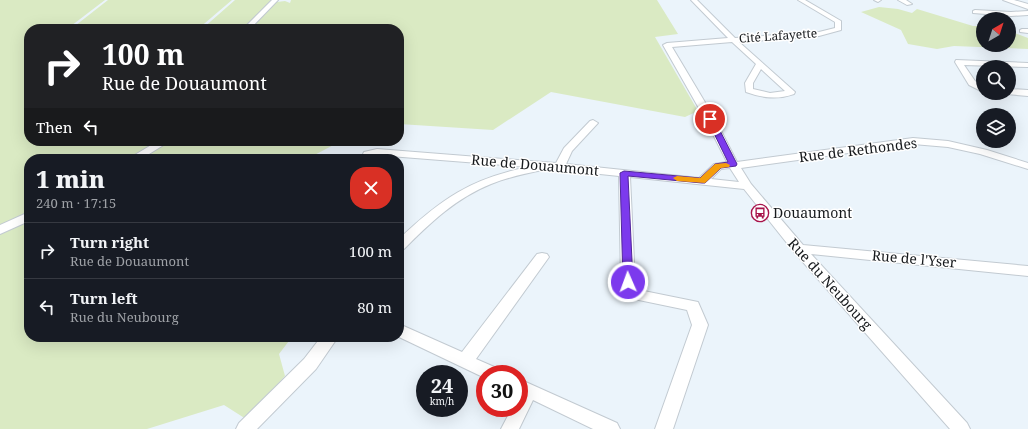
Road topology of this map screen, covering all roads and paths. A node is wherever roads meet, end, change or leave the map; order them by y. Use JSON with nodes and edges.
{"nodes":[{"id":1,"x":275,"y":0,"type":"edge"},
{"id":2,"x":694,"y":0,"type":"edge"},
{"id":3,"x":801,"y":0,"type":"edge"},
{"id":4,"x":901,"y":0,"type":"edge"},
{"id":5,"x":1007,"y":0,"type":"edge"},
{"id":6,"x":909,"y":4,"type":"dead end"},
{"id":7,"x":1028,"y":7,"type":"edge"},
{"id":8,"x":975,"y":12,"type":"dead end"},
{"id":9,"x":1028,"y":13,"type":"edge"},
{"id":10,"x":251,"y":24,"type":"edge"},
{"id":11,"x":732,"y":39,"type":"junction"},
{"id":12,"x":667,"y":44,"type":"joint"},
{"id":13,"x":976,"y":63,"type":"edge"},
{"id":14,"x":760,"y":64,"type":"junction"},
{"id":15,"x":1016,"y":64,"type":"edge"},
{"id":16,"x":1028,"y":65,"type":"edge"},
{"id":17,"x":976,"y":85,"type":"edge"},
{"id":18,"x":1016,"y":92,"type":"edge"},
{"id":19,"x":1028,"y":93,"type":"edge"},
{"id":20,"x":593,"y":123,"type":"dead end"},
{"id":21,"x":156,"y":146,"type":"edge"},
{"id":22,"x":142,"y":154,"type":"edge"},
{"id":23,"x":368,"y":154,"type":"dead end"},
{"id":24,"x":403,"y":154,"type":"edge"},
{"id":25,"x":404,"y":154,"type":"edge"},
{"id":26,"x":733,"y":164,"type":"junction"},
{"id":27,"x":559,"y":166,"type":"junction"},
{"id":28,"x":1028,"y":166,"type":"edge"},
{"id":29,"x":624,"y":173,"type":"junction"},
{"id":30,"x":702,"y":181,"type":"junction"},
{"id":31,"x":747,"y":186,"type":"junction"},
{"id":32,"x":24,"y":218,"type":"edge"},
{"id":33,"x":0,"y":230,"type":"edge"},
{"id":34,"x":404,"y":241,"type":"edge"},
{"id":35,"x":799,"y":249,"type":"junction"},
{"id":36,"x":542,"y":257,"type":"dead end"},
{"id":37,"x":1027,"y":271,"type":"edge"},
{"id":38,"x":404,"y":332,"type":"edge"},
{"id":39,"x":326,"y":342,"type":"edge"},
{"id":40,"x":465,"y":361,"type":"junction"},
{"id":41,"x":476,"y":366,"type":"edge"},
{"id":42,"x":528,"y":391,"type":"edge"},
{"id":43,"x":514,"y":417,"type":"edge"},
{"id":44,"x":245,"y":429,"type":"edge"},
{"id":45,"x":510,"y":429,"type":"edge"},
{"id":46,"x":611,"y":429,"type":"edge"},
{"id":47,"x":664,"y":429,"type":"edge"},
{"id":48,"x":961,"y":429,"type":"edge"}],
"edges":[{"from":1,"to":10,"type":"street"},
{"from":2,"to":11,"type":"street"},
{"from":3,"to":11,"type":"street","name":"Cité Lafayette"},
{"from":4,"to":6,"type":"street"},
{"from":5,"to":7,"type":"street"},
{"from":8,"to":9,"type":"street"},
{"from":11,"to":12,"type":"street","name":"Cité Lafayette"},
{"from":11,"to":14,"type":"street"},
{"from":12,"to":26,"type":"street","name":"Rue du Neubourg"},
{"from":13,"to":17,"type":"street"},
{"from":14,"to":14,"type":"street"},
{"from":15,"to":16,"type":"street"},
{"from":18,"to":19,"type":"street"},
{"from":20,"to":27,"type":"street"},
{"from":21,"to":22,"type":"street"},
{"from":23,"to":24,"type":"street","name":"Rue de Douaumont"},
{"from":25,"to":27,"type":"street","name":"Rue de Douaumont"},
{"from":26,"to":28,"type":"street","name":"Rue de Rethondes"},
{"from":26,"to":30,"type":"street"},
{"from":26,"to":31,"type":"street","name":"Rue du Neubourg"},
{"from":27,"to":29,"type":"street","name":"Rue de Douaumont"},
{"from":27,"to":34,"type":"street"},
{"from":29,"to":30,"type":"street","name":"Rue de Douaumont"},
{"from":29,"to":47,"type":"street"},
{"from":30,"to":31,"type":"street","name":"Rue de Douaumont"},
{"from":31,"to":35,"type":"street","name":"Rue du Neubourg"},
{"from":32,"to":33,"type":"street"},
{"from":35,"to":37,"type":"street","name":"Rue de l'Yser"},
{"from":35,"to":48,"type":"street","name":"Rue du Neubourg"},
{"from":36,"to":40,"type":"street"},
{"from":38,"to":40,"type":"street"},
{"from":39,"to":44,"type":"street"},
{"from":40,"to":41,"type":"street"},
{"from":42,"to":46,"type":"street"},
{"from":43,"to":45,"type":"street"}]}
